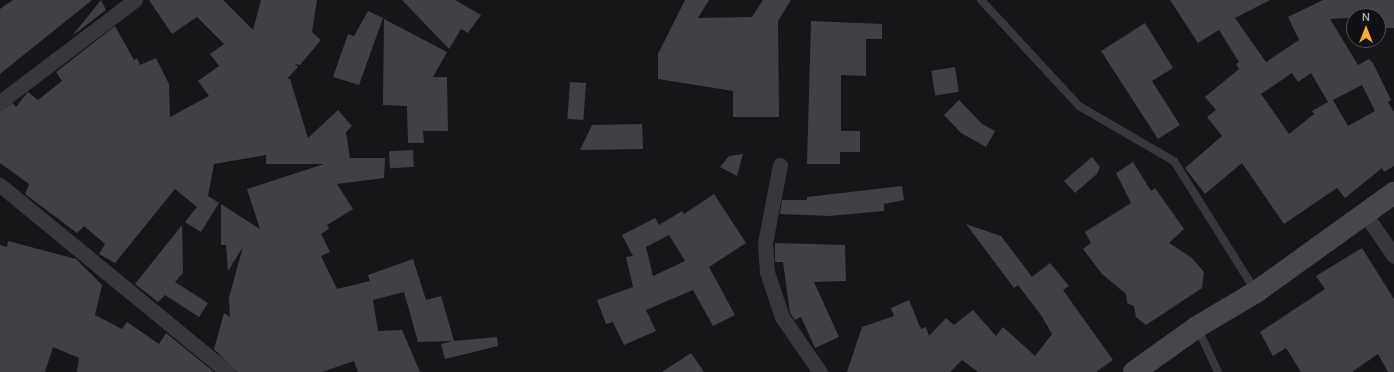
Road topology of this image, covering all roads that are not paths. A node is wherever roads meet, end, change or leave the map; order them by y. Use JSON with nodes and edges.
{"nodes":[{"id":1,"x":135,"y":0,"type":"edge"},
{"id":2,"x":981,"y":0,"type":"edge"},
{"id":3,"x":0,"y":102,"type":"edge"},
{"id":4,"x":780,"y":165,"type":"dead end"},
{"id":5,"x":0,"y":185,"type":"edge"},
{"id":6,"x":1394,"y":193,"type":"edge"},
{"id":7,"x":1365,"y":214,"type":"junction"},
{"id":8,"x":1394,"y":256,"type":"edge"},
{"id":9,"x":1256,"y":292,"type":"junction"},
{"id":10,"x":1197,"y":327,"type":"junction"},
{"id":11,"x":228,"y":372,"type":"edge"},
{"id":12,"x":820,"y":372,"type":"edge"},
{"id":13,"x":1134,"y":372,"type":"edge"},
{"id":14,"x":1218,"y":372,"type":"edge"}],
"edges":[{"from":1,"to":3,"type":"street"},
{"from":2,"to":9,"type":"lane"},
{"from":4,"to":12,"type":"street"},
{"from":5,"to":11,"type":"street"},
{"from":6,"to":7,"type":"main road"},
{"from":7,"to":8,"type":"street"},
{"from":7,"to":9,"type":"main road"},
{"from":9,"to":10,"type":"main road"},
{"from":10,"to":13,"type":"main road"},
{"from":10,"to":14,"type":"lane"}]}
